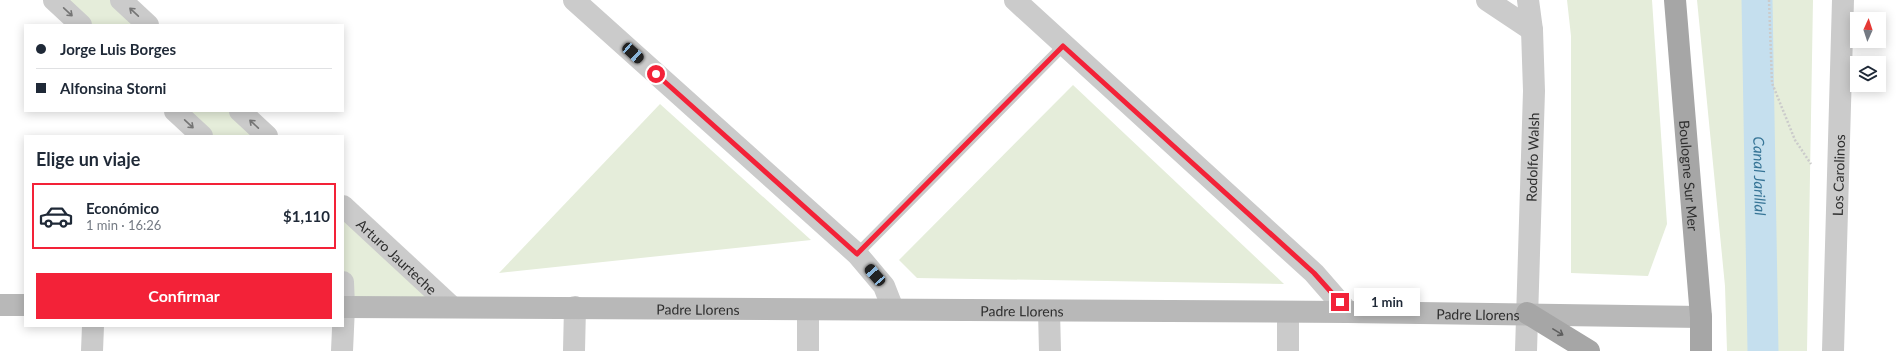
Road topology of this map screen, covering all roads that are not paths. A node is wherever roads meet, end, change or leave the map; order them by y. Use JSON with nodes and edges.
{"nodes":[{"id":1,"x":54,"y":0,"type":"edge"},
{"id":2,"x":121,"y":0,"type":"edge"},
{"id":3,"x":574,"y":0,"type":"edge"},
{"id":4,"x":1015,"y":0,"type":"edge"},
{"id":5,"x":1487,"y":0,"type":"edge"},
{"id":6,"x":1528,"y":0,"type":"edge"},
{"id":7,"x":1675,"y":0,"type":"edge"},
{"id":8,"x":1843,"y":0,"type":"edge"},
{"id":9,"x":80,"y":24,"type":"edge"},
{"id":10,"x":147,"y":24,"type":"edge"},
{"id":11,"x":1532,"y":30,"type":"junction"},
{"id":12,"x":1063,"y":46,"type":"junction"},
{"id":13,"x":176,"y":112,"type":"edge"},
{"id":14,"x":241,"y":112,"type":"edge"},
{"id":15,"x":201,"y":135,"type":"edge"},
{"id":16,"x":266,"y":135,"type":"edge"},
{"id":17,"x":344,"y":207,"type":"edge"},
{"id":18,"x":857,"y":254,"type":"junction"},
{"id":19,"x":0,"y":305,"type":"edge"},
{"id":20,"x":24,"y":305,"type":"edge"},
{"id":21,"x":344,"y":307,"type":"edge"},
{"id":22,"x":452,"y":307,"type":"junction"},
{"id":23,"x":575,"y":307,"type":"junction"},
{"id":24,"x":893,"y":309,"type":"junction"},
{"id":25,"x":808,"y":310,"type":"junction"},
{"id":26,"x":1050,"y":311,"type":"junction"},
{"id":27,"x":1288,"y":312,"type":"junction"},
{"id":28,"x":1348,"y":312,"type":"junction"},
{"id":29,"x":1527,"y":314,"type":"junction"},
{"id":30,"x":1701,"y":317,"type":"junction"},
{"id":31,"x":93,"y":327,"type":"edge"},
{"id":32,"x":343,"y":327,"type":"edge"},
{"id":33,"x":92,"y":351,"type":"edge"},
{"id":34,"x":342,"y":351,"type":"edge"},
{"id":35,"x":574,"y":351,"type":"edge"},
{"id":36,"x":808,"y":351,"type":"edge"},
{"id":37,"x":1050,"y":351,"type":"edge"},
{"id":38,"x":1288,"y":351,"type":"edge"},
{"id":39,"x":1526,"y":351,"type":"edge"},
{"id":40,"x":1590,"y":351,"type":"edge"},
{"id":41,"x":1701,"y":351,"type":"edge"},
{"id":42,"x":1833,"y":351,"type":"edge"}],
"edges":[{"from":1,"to":9,"type":"street","one_way":true},
{"from":10,"to":2,"type":"street","one_way":true},
{"from":3,"to":18,"type":"street"},
{"from":4,"to":12,"type":"street"},
{"from":5,"to":11,"type":"street"},
{"from":6,"to":11,"type":"street","name":"Rodolfo Walsh"},
{"from":7,"to":30,"type":"main road","name":"Boulogne Sur Mer"},
{"from":8,"to":42,"type":"street","name":"Los Carolinos"},
{"from":11,"to":29,"type":"street","name":"Rodolfo Walsh"},
{"from":12,"to":18,"type":"lane"},
{"from":12,"to":28,"type":"street"},
{"from":13,"to":15,"type":"street","one_way":true},
{"from":16,"to":14,"type":"street","one_way":true},
{"from":17,"to":22,"type":"street","name":"Arturo Jaurteche"},
{"from":18,"to":24,"type":"street"},
{"from":19,"to":20,"type":"street"},
{"from":21,"to":22,"type":"street","name":"Padre Llorens"},
{"from":22,"to":23,"type":"street","name":"Padre Llorens"},
{"from":23,"to":25,"type":"street","name":"Padre Llorens"},
{"from":23,"to":35,"type":"street"},
{"from":24,"to":25,"type":"street","name":"Padre Llorens"},
{"from":24,"to":26,"type":"street","name":"Padre Llorens"},
{"from":25,"to":36,"type":"street"},
{"from":26,"to":27,"type":"street","name":"Padre Llorens"},
{"from":26,"to":37,"type":"street"},
{"from":27,"to":28,"type":"street","name":"Padre Llorens"},
{"from":27,"to":38,"type":"street"},
{"from":28,"to":29,"type":"street","name":"Padre Llorens"},
{"from":29,"to":30,"type":"street","name":"Padre Llorens"},
{"from":29,"to":39,"type":"street","name":"Rodolfo Walsh"},
{"from":29,"to":40,"type":"main road","one_way":true},
{"from":30,"to":41,"type":"main road","name":"Boulogne Sur Mer"},
{"from":31,"to":33,"type":"street"},
{"from":32,"to":34,"type":"street"}]}
